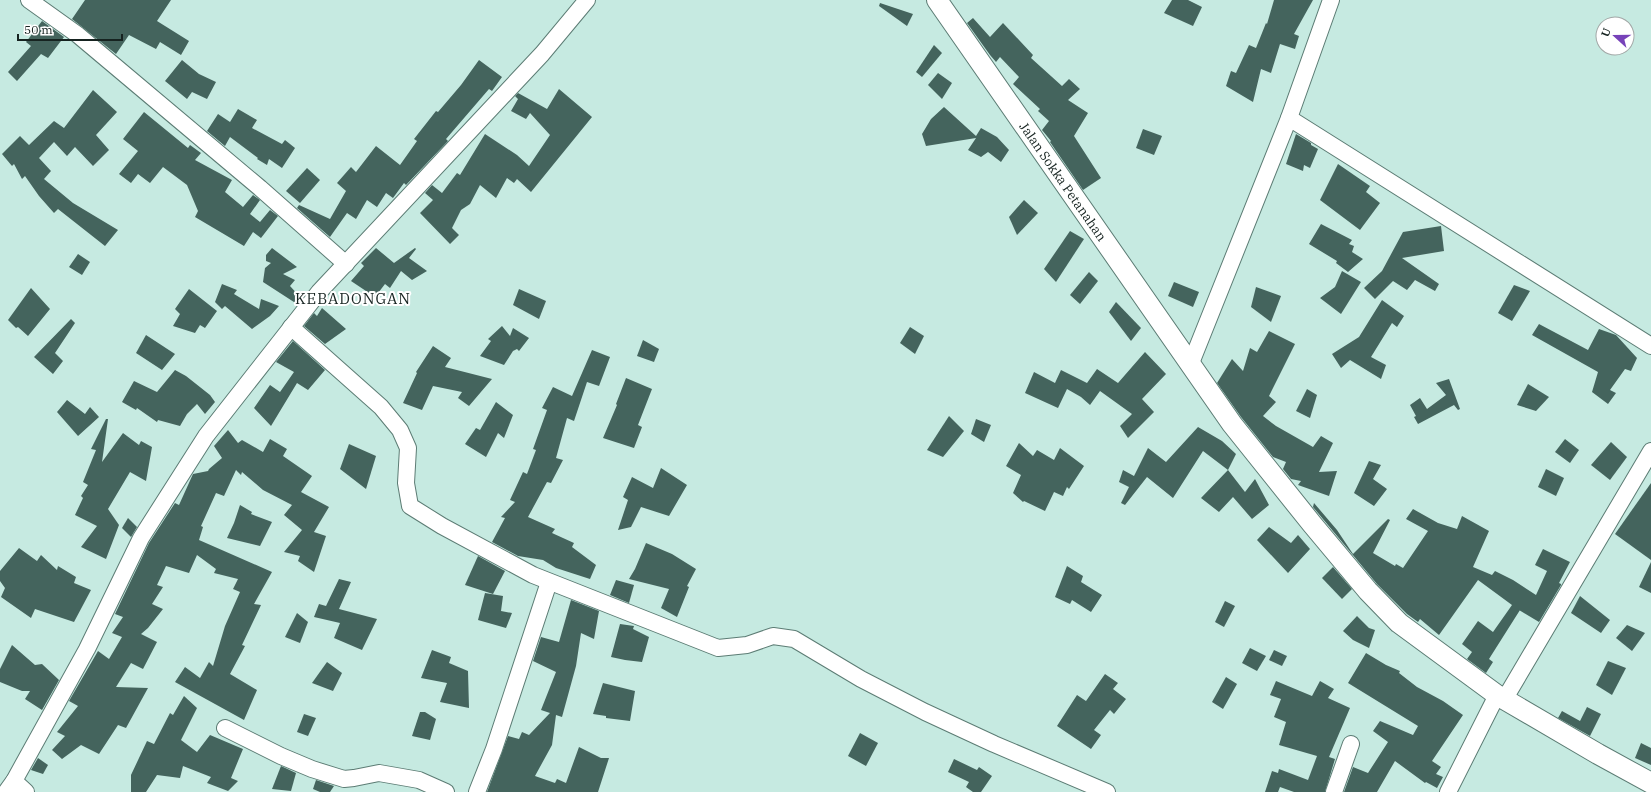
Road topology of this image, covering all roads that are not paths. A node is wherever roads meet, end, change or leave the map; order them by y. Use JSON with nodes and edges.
{"nodes":[{"id":1,"x":29,"y":0,"type":"edge"},
{"id":2,"x":587,"y":0,"type":"edge"},
{"id":3,"x":937,"y":0,"type":"edge"},
{"id":4,"x":1331,"y":0,"type":"edge"},
{"id":5,"x":1289,"y":118,"type":"junction"},
{"id":6,"x":346,"y":264,"type":"junction"},
{"id":7,"x":291,"y":328,"type":"junction"},
{"id":8,"x":1651,"y":346,"type":"edge"},
{"id":9,"x":1190,"y":363,"type":"junction"},
{"id":10,"x":1651,"y":452,"type":"edge"},
{"id":11,"x":549,"y":582,"type":"junction"},
{"id":12,"x":1500,"y":697,"type":"junction"},
{"id":13,"x":225,"y":728,"type":"dead end"},
{"id":14,"x":1351,"y":744,"type":"dead end"},
{"id":15,"x":1651,"y":783,"type":"edge"},
{"id":16,"x":10,"y":787,"type":"edge"},
{"id":17,"x":26,"y":792,"type":"edge"},
{"id":18,"x":446,"y":792,"type":"edge"},
{"id":19,"x":477,"y":792,"type":"edge"},
{"id":20,"x":1106,"y":792,"type":"edge"},
{"id":21,"x":1334,"y":792,"type":"edge"},
{"id":22,"x":1448,"y":792,"type":"edge"}],
"edges":[{"from":1,"to":6,"type":"street"},
{"from":2,"to":6,"type":"street"},
{"from":3,"to":9,"type":"main road","name":"Jalan Sokka Petanahan"},
{"from":4,"to":5,"type":"street"},
{"from":5,"to":8,"type":"street"},
{"from":5,"to":9,"type":"street"},
{"from":6,"to":7,"type":"street"},
{"from":7,"to":11,"type":"street"},
{"from":7,"to":16,"type":"street"},
{"from":9,"to":12,"type":"main road","name":"Jalan Sokka Petanahan"},
{"from":10,"to":12,"type":"street"},
{"from":11,"to":19,"type":"street"},
{"from":11,"to":20,"type":"street"},
{"from":12,"to":15,"type":"main road","name":"Jalan Sokka Petanahan"},
{"from":12,"to":22,"type":"street"},
{"from":13,"to":18,"type":"street"},
{"from":14,"to":21,"type":"street"},
{"from":16,"to":17,"type":"street"}]}
